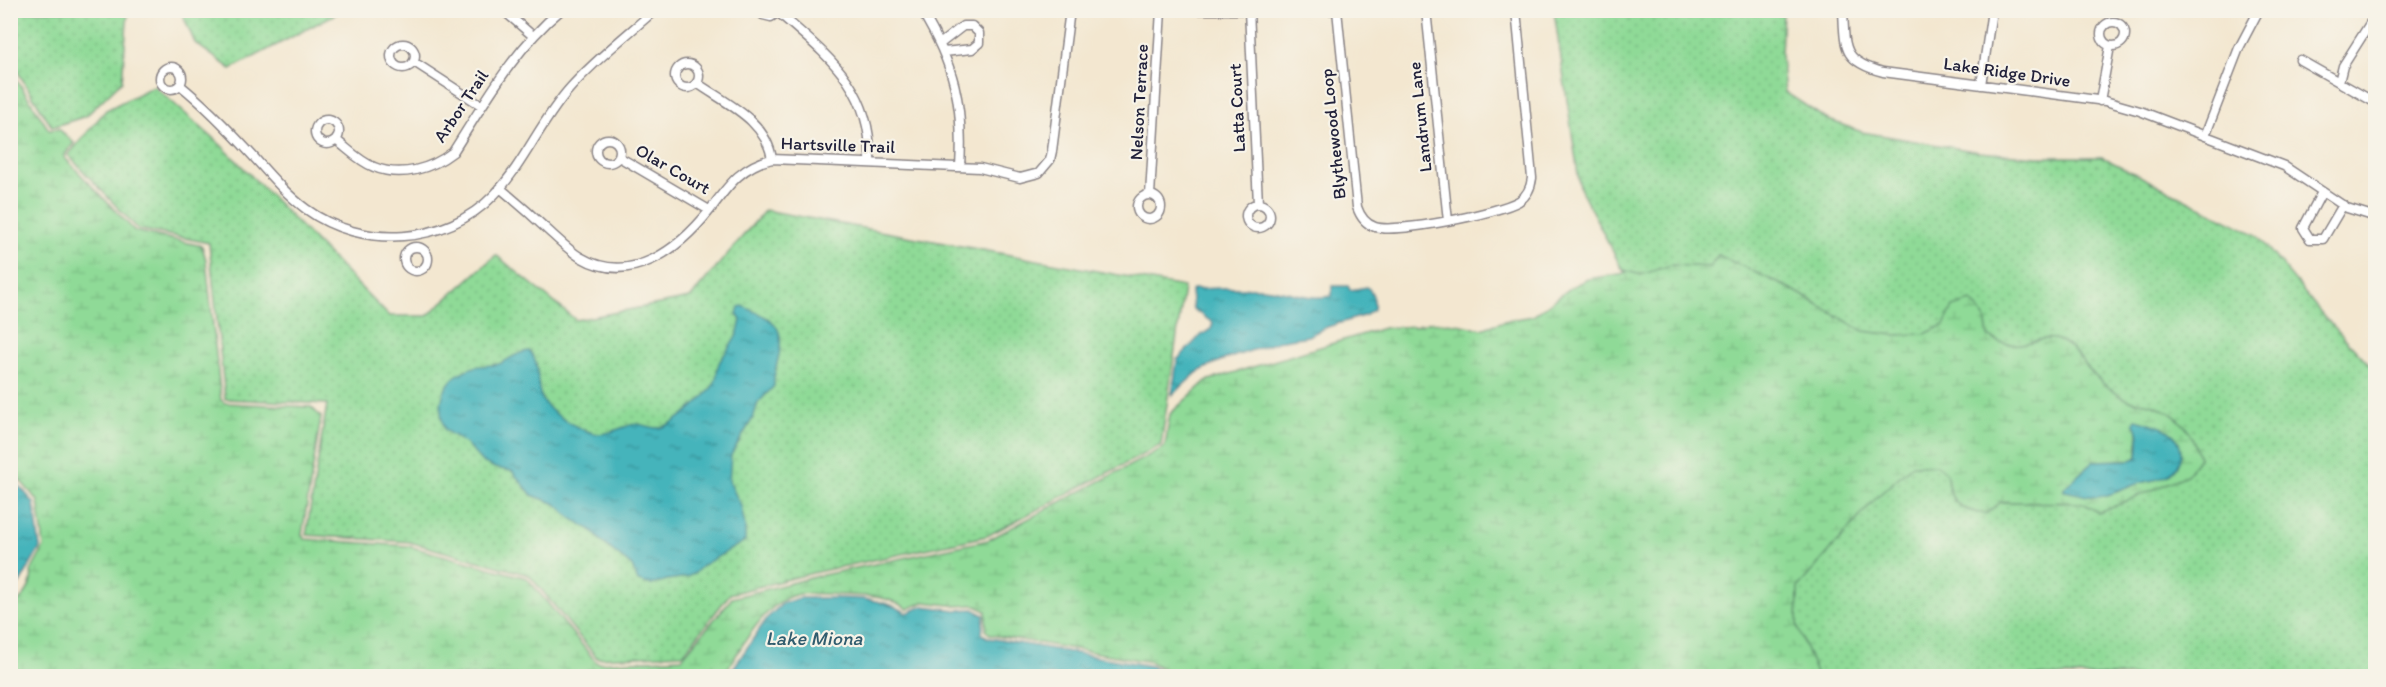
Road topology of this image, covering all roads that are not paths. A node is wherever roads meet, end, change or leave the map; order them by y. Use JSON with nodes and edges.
{"nodes":[{"id":1,"x":503,"y":10,"type":"edge"},
{"id":2,"x":561,"y":10,"type":"edge"},
{"id":3,"x":655,"y":10,"type":"edge"},
{"id":4,"x":759,"y":10,"type":"edge"},
{"id":5,"x":921,"y":10,"type":"edge"},
{"id":6,"x":1070,"y":10,"type":"edge"},
{"id":7,"x":1161,"y":10,"type":"edge"},
{"id":8,"x":1182,"y":10,"type":"edge"},
{"id":9,"x":1337,"y":10,"type":"edge"},
{"id":10,"x":1426,"y":10,"type":"edge"},
{"id":11,"x":1516,"y":10,"type":"edge"},
{"id":12,"x":1843,"y":10,"type":"edge"},
{"id":13,"x":1992,"y":10,"type":"edge"},
{"id":14,"x":2259,"y":10,"type":"edge"},
{"id":15,"x":1249,"y":11,"type":"edge"},
{"id":16,"x":780,"y":12,"type":"edge"},
{"id":17,"x":2376,"y":14,"type":"edge"},
{"id":18,"x":533,"y":36,"type":"junction"},
{"id":19,"x":941,"y":43,"type":"junction"},
{"id":20,"x":2110,"y":46,"type":"dead end"},
{"id":21,"x":944,"y":52,"type":"junction"},
{"id":22,"x":2300,"y":60,"type":"dead end"},
{"id":23,"x":414,"y":62,"type":"dead end"},
{"id":24,"x":2339,"y":82,"type":"junction"},
{"id":25,"x":697,"y":83,"type":"dead end"},
{"id":26,"x":180,"y":85,"type":"dead end"},
{"id":27,"x":1981,"y":85,"type":"junction"},
{"id":28,"x":2100,"y":101,"type":"junction"},
{"id":29,"x":2376,"y":103,"type":"edge"},
{"id":30,"x":482,"y":106,"type":"junction"},
{"id":31,"x":2205,"y":136,"type":"junction"},
{"id":32,"x":336,"y":140,"type":"dead end"},
{"id":33,"x":619,"y":157,"type":"dead end"},
{"id":34,"x":772,"y":159,"type":"junction"},
{"id":35,"x":870,"y":163,"type":"junction"},
{"id":36,"x":960,"y":167,"type":"junction"},
{"id":37,"x":501,"y":188,"type":"junction"},
{"id":38,"x":2322,"y":192,"type":"junction"},
{"id":39,"x":1150,"y":195,"type":"dead end"},
{"id":40,"x":1258,"y":204,"type":"dead end"},
{"id":41,"x":2343,"y":205,"type":"junction"},
{"id":42,"x":709,"y":210,"type":"junction"},
{"id":43,"x":2376,"y":217,"type":"edge"},
{"id":44,"x":1448,"y":221,"type":"junction"},
{"id":45,"x":414,"y":236,"type":"junction"},
{"id":46,"x":415,"y":247,"type":"dead end"}],
"edges":[{"from":1,"to":18,"type":"street"},
{"from":2,"to":18,"type":"street","name":"Arbor Trail"},
{"from":3,"to":37,"type":"street"},
{"from":4,"to":16,"type":"street"},
{"from":5,"to":19,"type":"street"},
{"from":6,"to":36,"type":"street","name":"Hartsville Trail"},
{"from":7,"to":39,"type":"street","name":"Nelson Terrace"},
{"from":8,"to":15,"type":"street","name":"Blythewood Loop"},
{"from":9,"to":15,"type":"street","name":"Blythewood Loop"},
{"from":9,"to":44,"type":"street","name":"Blythewood Loop"},
{"from":10,"to":44,"type":"street","name":"Landrum Lane"},
{"from":11,"to":44,"type":"street","name":"Blythewood Loop"},
{"from":12,"to":27,"type":"street","name":"Lake Ridge Drive"},
{"from":13,"to":27,"type":"street"},
{"from":14,"to":31,"type":"street"},
{"from":15,"to":40,"type":"street","name":"Latta Court"},
{"from":16,"to":35,"type":"street"},
{"from":17,"to":24,"type":"street"},
{"from":18,"to":30,"type":"street","name":"Arbor Trail"},
{"from":19,"to":21,"type":"street"},
{"from":19,"to":21,"type":"street"},
{"from":20,"to":28,"type":"street"},
{"from":21,"to":36,"type":"street"},
{"from":22,"to":24,"type":"street"},
{"from":23,"to":30,"type":"street"},
{"from":24,"to":29,"type":"street"},
{"from":25,"to":34,"type":"street"},
{"from":26,"to":45,"type":"street"},
{"from":27,"to":28,"type":"street","name":"Lake Ridge Drive"},
{"from":28,"to":31,"type":"street","name":"Lake Ridge Drive"},
{"from":30,"to":32,"type":"street","name":"Arbor Trail"},
{"from":31,"to":38,"type":"street","name":"Lake Ridge Drive"},
{"from":33,"to":42,"type":"street","name":"Olar Court"},
{"from":34,"to":35,"type":"street","name":"Hartsville Trail"},
{"from":34,"to":42,"type":"street","name":"Hartsville Trail"},
{"from":35,"to":36,"type":"street","name":"Hartsville Trail"},
{"from":37,"to":42,"type":"street","name":"Hartsville Trail"},
{"from":37,"to":45,"type":"street"},
{"from":38,"to":41,"type":"street","name":"Lake Ridge Drive"},
{"from":38,"to":41,"type":"street"},
{"from":41,"to":43,"type":"street","name":"Lake Ridge Drive"},
{"from":45,"to":46,"type":"street"}]}
